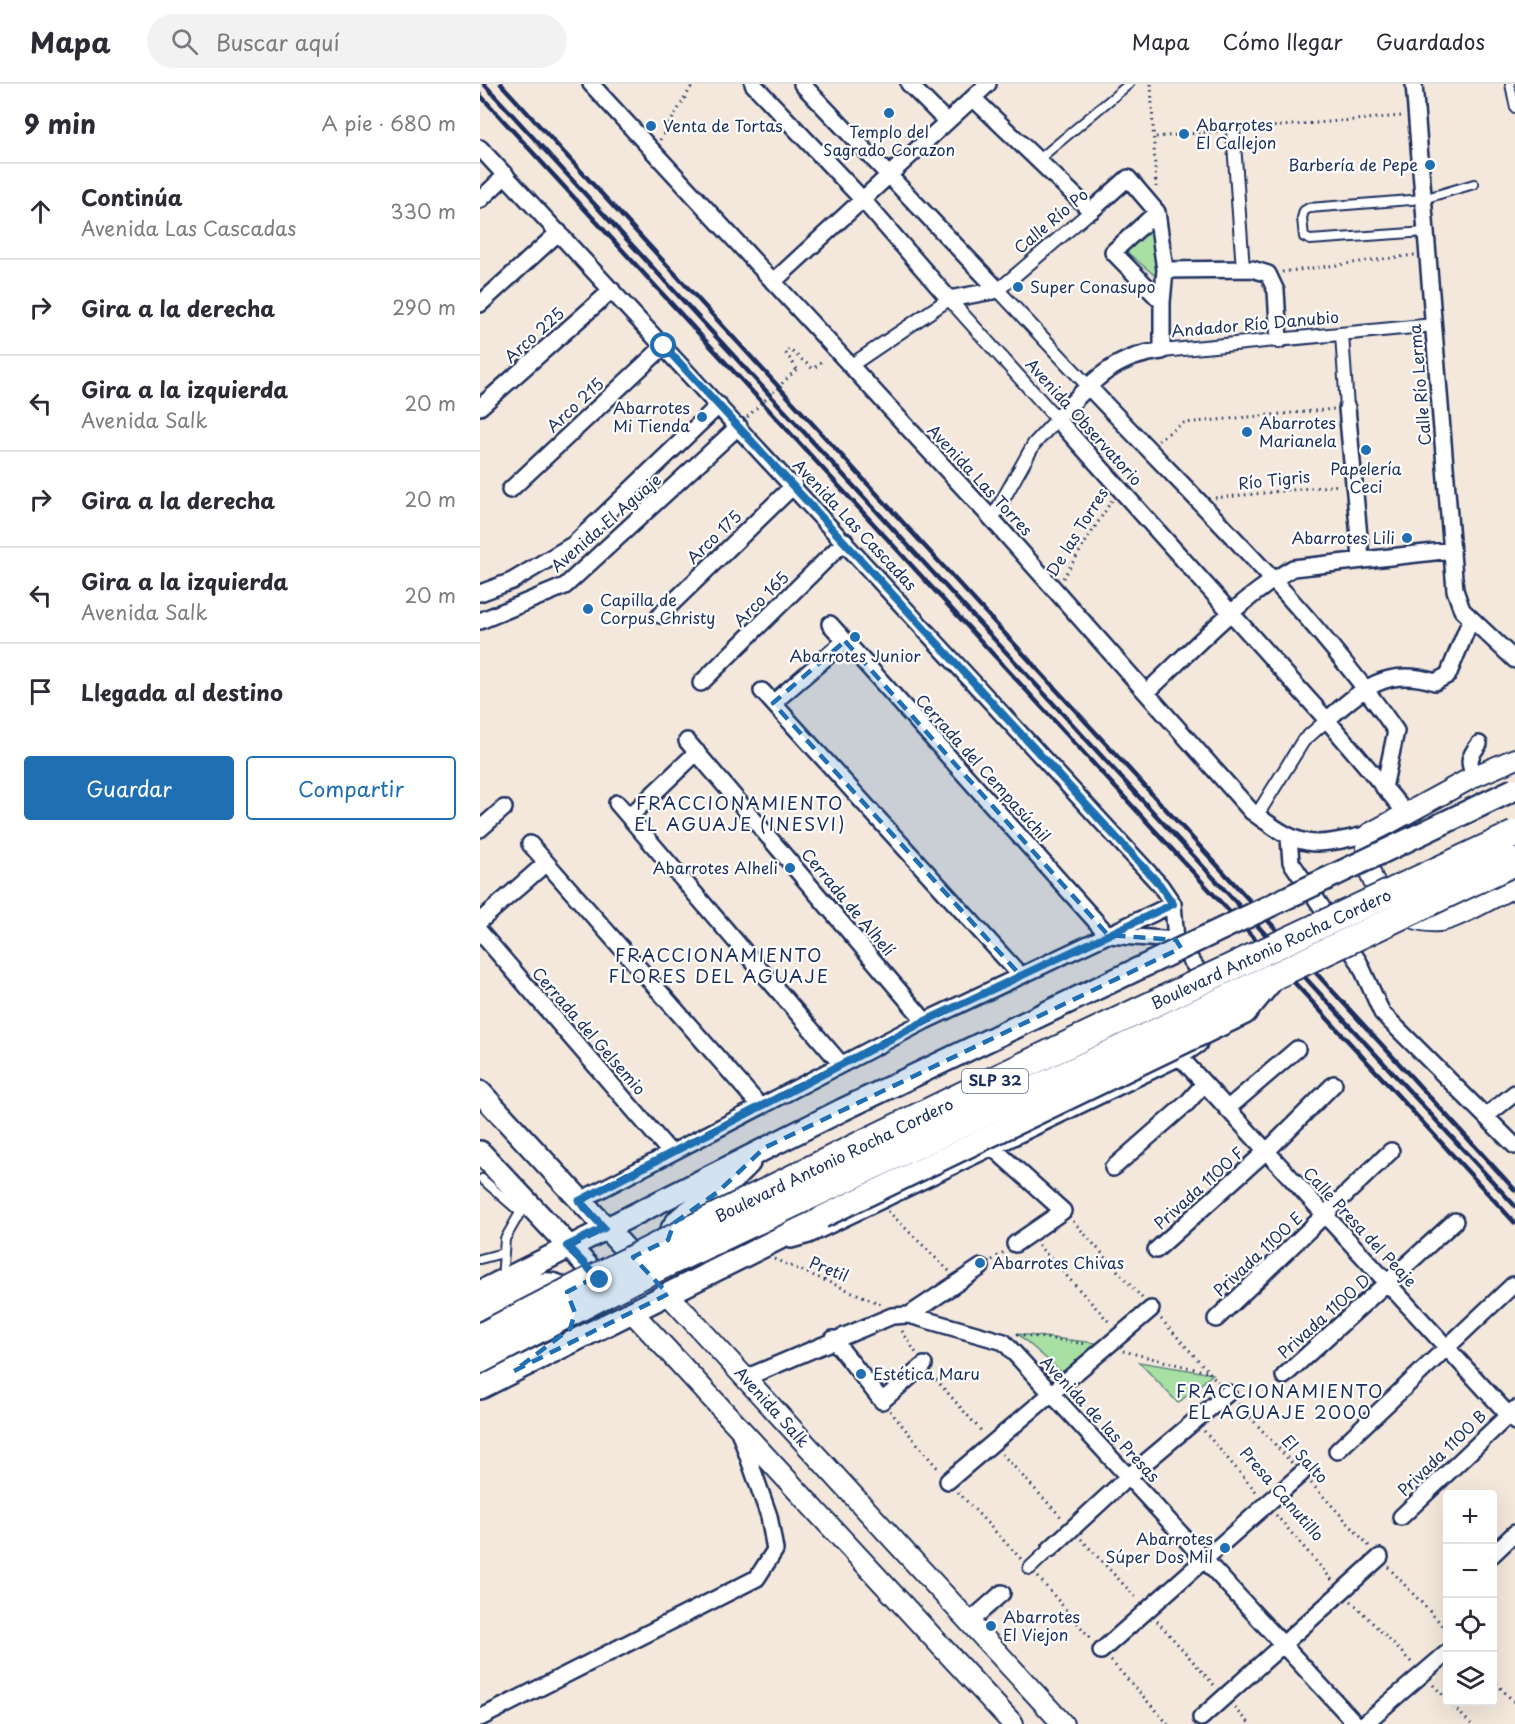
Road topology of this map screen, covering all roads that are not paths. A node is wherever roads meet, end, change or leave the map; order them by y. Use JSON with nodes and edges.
{"nodes":[{"id":1,"x":591,"y":84,"type":"edge"},
{"id":2,"x":753,"y":84,"type":"edge"},
{"id":3,"x":802,"y":84,"type":"edge"},
{"id":4,"x":909,"y":84,"type":"edge"},
{"id":5,"x":988,"y":84,"type":"edge"},
{"id":6,"x":1129,"y":84,"type":"edge"},
{"id":7,"x":1414,"y":84,"type":"edge"},
{"id":8,"x":1510,"y":84,"type":"edge"},
{"id":9,"x":973,"y":98,"type":"junction"},
{"id":10,"x":1515,"y":108,"type":"edge"},
{"id":11,"x":947,"y":122,"type":"junction"},
{"id":12,"x":1233,"y":130,"type":"road end"},
{"id":13,"x":480,"y":148,"type":"edge"},
{"id":14,"x":1038,"y":160,"type":"junction"},
{"id":15,"x":888,"y":175,"type":"junction"},
{"id":16,"x":506,"y":176,"type":"junction"},
{"id":17,"x":1474,"y":184,"type":"dead end"},
{"id":18,"x":862,"y":199,"type":"junction"},
{"id":19,"x":1424,"y":199,"type":"junction"},
{"id":20,"x":480,"y":200,"type":"edge"},
{"id":21,"x":1091,"y":211,"type":"junction"},
{"id":22,"x":1157,"y":212,"type":"junction"},
{"id":23,"x":559,"y":232,"type":"junction"},
{"id":24,"x":1426,"y":232,"type":"junction"},
{"id":25,"x":1243,"y":269,"type":"junction"},
{"id":26,"x":1166,"y":270,"type":"junction"},
{"id":27,"x":773,"y":282,"type":"junction"},
{"id":28,"x":612,"y":290,"type":"junction"},
{"id":29,"x":998,"y":290,"type":"junction"},
{"id":30,"x":949,"y":299,"type":"junction"},
{"id":31,"x":1162,"y":302,"type":"junction"},
{"id":32,"x":480,"y":304,"type":"edge"},
{"id":33,"x":1434,"y":326,"type":"junction"},
{"id":34,"x":1342,"y":334,"type":"junction"},
{"id":35,"x":1279,"y":340,"type":"junction"},
{"id":36,"x":664,"y":346,"type":"junction"},
{"id":37,"x":1162,"y":351,"type":"junction"},
{"id":38,"x":850,"y":366,"type":"junction"},
{"id":39,"x":1088,"y":386,"type":"junction"},
{"id":40,"x":719,"y":405,"type":"junction"},
{"id":41,"x":480,"y":407,"type":"edge"},
{"id":42,"x":1347,"y":408,"type":"joint"},
{"id":43,"x":1057,"y":419,"type":"junction"},
{"id":44,"x":741,"y":424,"type":"junction"},
{"id":45,"x":794,"y":485,"type":"junction"},
{"id":46,"x":510,"y":490,"type":"dead end"},
{"id":47,"x":992,"y":519,"type":"junction"},
{"id":48,"x":845,"y":541,"type":"junction"},
{"id":49,"x":1452,"y":550,"type":"junction"},
{"id":50,"x":1361,"y":558,"type":"junction"},
{"id":51,"x":1272,"y":580,"type":"junction"},
{"id":52,"x":480,"y":593,"type":"edge"},
{"id":53,"x":1230,"y":614,"type":"junction"},
{"id":54,"x":660,"y":615,"type":"dead end"},
{"id":55,"x":1472,"y":620,"type":"junction"},
{"id":56,"x":480,"y":621,"type":"edge"},
{"id":57,"x":830,"y":624,"type":"dead end"},
{"id":58,"x":845,"y":640,"type":"junction"},
{"id":59,"x":1515,"y":660,"type":"edge"},
{"id":60,"x":701,"y":683,"type":"dead end"},
{"id":61,"x":1365,"y":687,"type":"junction"},
{"id":62,"x":762,"y":691,"type":"dead end"},
{"id":63,"x":1147,"y":692,"type":"junction"},
{"id":64,"x":773,"y":703,"type":"junction"},
{"id":65,"x":1327,"y":720,"type":"junction"},
{"id":66,"x":1479,"y":744,"type":"dead end"},
{"id":67,"x":1515,"y":759,"type":"edge"},
{"id":68,"x":1475,"y":776,"type":"junction"},
{"id":69,"x":1384,"y":788,"type":"junction"},
{"id":70,"x":1515,"y":789,"type":"edge"},
{"id":71,"x":617,"y":803,"type":"dead end"},
{"id":72,"x":504,"y":808,"type":"dead end"},
{"id":73,"x":1406,"y":813,"type":"junction"},
{"id":74,"x":1257,"y":815,"type":"junction"},
{"id":75,"x":629,"y":817,"type":"junction"},
{"id":76,"x":480,"y":829,"type":"edge"},
{"id":77,"x":1369,"y":834,"type":"junction"},
{"id":78,"x":1515,"y":834,"type":"edge"},
{"id":79,"x":1289,"y":838,"type":"junction"},
{"id":80,"x":530,"y":844,"type":"dead end"},
{"id":81,"x":1515,"y":862,"type":"edge"},
{"id":82,"x":546,"y":863,"type":"junction"},
{"id":83,"x":1515,"y":886,"type":"edge"},
{"id":84,"x":1173,"y":904,"type":"junction"},
{"id":85,"x":480,"y":921,"type":"edge"},
{"id":86,"x":480,"y":932,"type":"edge"},
{"id":87,"x":1108,"y":935,"type":"junction"},
{"id":88,"x":1176,"y":940,"type":"junction"},
{"id":89,"x":1022,"y":976,"type":"junction"},
{"id":90,"x":1276,"y":976,"type":"junction"},
{"id":91,"x":925,"y":1021,"type":"junction"},
{"id":92,"x":1297,"y":1048,"type":"dead end"},
{"id":93,"x":1179,"y":1057,"type":"junction"},
{"id":94,"x":842,"y":1064,"type":"junction"},
{"id":95,"x":1204,"y":1084,"type":"junction"},
{"id":96,"x":1334,"y":1084,"type":"dead end"},
{"id":97,"x":480,"y":1092,"type":"edge"},
{"id":98,"x":1515,"y":1093,"type":"edge"},
{"id":99,"x":760,"y":1106,"type":"junction"},
{"id":100,"x":1227,"y":1109,"type":"junction"},
{"id":101,"x":1485,"y":1116,"type":"junction"},
{"id":102,"x":1515,"y":1146,"type":"edge"},
{"id":103,"x":764,"y":1148,"type":"junction"},
{"id":104,"x":993,"y":1148,"type":"junction"},
{"id":105,"x":1391,"y":1151,"type":"dead end"},
{"id":106,"x":670,"y":1152,"type":"junction"},
{"id":107,"x":1266,"y":1152,"type":"junction"},
{"id":108,"x":1113,"y":1168,"type":"dead end"},
{"id":109,"x":483,"y":1170,"type":"edge"},
{"id":110,"x":579,"y":1201,"type":"junction"},
{"id":111,"x":524,"y":1208,"type":"junction"},
{"id":112,"x":1325,"y":1216,"type":"junction"},
{"id":113,"x":1455,"y":1221,"type":"dead end"},
{"id":114,"x":604,"y":1228,"type":"junction"},
{"id":115,"x":1015,"y":1244,"type":"road end"},
{"id":116,"x":567,"y":1246,"type":"junction"},
{"id":117,"x":1156,"y":1250,"type":"dead end"},
{"id":118,"x":753,"y":1251,"type":"junction"},
{"id":119,"x":503,"y":1253,"type":"junction"},
{"id":120,"x":480,"y":1259,"type":"edge"},
{"id":121,"x":724,"y":1266,"type":"junction"},
{"id":122,"x":981,"y":1267,"type":"road end"},
{"id":123,"x":502,"y":1279,"type":"junction"},
{"id":124,"x":1387,"y":1283,"type":"junction"},
{"id":125,"x":1513,"y":1285,"type":"dead end"},
{"id":126,"x":480,"y":1292,"type":"edge"},
{"id":127,"x":668,"y":1294,"type":"junction"},
{"id":128,"x":1151,"y":1309,"type":"road end"},
{"id":129,"x":633,"y":1313,"type":"junction"},
{"id":130,"x":480,"y":1314,"type":"edge"},
{"id":131,"x":909,"y":1315,"type":"junction"},
{"id":132,"x":1216,"y":1319,"type":"dead end"},
{"id":133,"x":480,"y":1337,"type":"edge"},
{"id":134,"x":833,"y":1339,"type":"junction"},
{"id":135,"x":1446,"y":1348,"type":"junction"},
{"id":136,"x":480,"y":1360,"type":"edge"},
{"id":137,"x":924,"y":1365,"type":"dead end"},
{"id":138,"x":514,"y":1371,"type":"junction"},
{"id":139,"x":1284,"y":1376,"type":"dead end"},
{"id":140,"x":746,"y":1378,"type":"junction"},
{"id":141,"x":480,"y":1388,"type":"edge"},
{"id":142,"x":1050,"y":1392,"type":"junction"},
{"id":143,"x":1227,"y":1393,"type":"road end"},
{"id":144,"x":1513,"y":1415,"type":"edge"},
{"id":145,"x":738,"y":1429,"type":"junction"},
{"id":146,"x":1337,"y":1450,"type":"dead end"},
{"id":147,"x":1302,"y":1473,"type":"road end"},
{"id":148,"x":1128,"y":1477,"type":"junction"},
{"id":149,"x":948,"y":1481,"type":"dead end"},
{"id":150,"x":1401,"y":1517,"type":"dead end"},
{"id":151,"x":1515,"y":1533,"type":"edge"},
{"id":152,"x":1050,"y":1549,"type":"joint"},
{"id":153,"x":1497,"y":1550,"type":"edge"},
{"id":154,"x":1380,"y":1557,"type":"dead end"},
{"id":155,"x":1204,"y":1560,"type":"junction"},
{"id":156,"x":1030,"y":1568,"type":"dead end"},
{"id":157,"x":1002,"y":1593,"type":"dead end"},
{"id":158,"x":969,"y":1622,"type":"junction"},
{"id":159,"x":1282,"y":1644,"type":"junction"},
{"id":160,"x":1101,"y":1651,"type":"dead end"},
{"id":161,"x":1443,"y":1656,"type":"edge"},
{"id":162,"x":480,"y":1718,"type":"edge"},
{"id":163,"x":1198,"y":1721,"type":"edge"},
{"id":164,"x":1013,"y":1724,"type":"edge"},
{"id":165,"x":1062,"y":1724,"type":"edge"},
{"id":166,"x":1356,"y":1724,"type":"edge"},
{"id":167,"x":1364,"y":1724,"type":"edge"}],
"edges":[{"from":1,"to":27,"type":"street","name":"Avenida Las Torres"},
{"from":2,"to":18,"type":"street","name":"Avenida Observatorio"},
{"from":3,"to":15,"type":"street","name":"Avenida Observatorio"},
{"from":4,"to":11,"type":"street"},
{"from":5,"to":9,"type":"street"},
{"from":6,"to":14,"type":"lane"},
{"from":7,"to":19,"type":"street","name":"Calle Río Lerma"},
{"from":8,"to":10,"type":"lane"},
{"from":9,"to":11,"type":"street"},
{"from":9,"to":14,"type":"street"},
{"from":11,"to":15,"type":"street"},
{"from":12,"to":25,"type":"street"},
{"from":13,"to":16,"type":"street","name":"Avenida Las Cascadas"},
{"from":14,"to":21,"type":"street"},
{"from":15,"to":18,"type":"street"},
{"from":15,"to":29,"type":"street","name":"Avenida Observatorio"},
{"from":16,"to":20,"type":"street"},
{"from":16,"to":23,"type":"street","name":"Avenida Las Cascadas"},
{"from":17,"to":19,"type":"lane"},
{"from":18,"to":27,"type":"street"},
{"from":18,"to":30,"type":"street","name":"Avenida Observatorio"},
{"from":19,"to":24,"type":"street","name":"Calle Río Lerma"},
{"from":19,"to":24,"type":"lane"},
{"from":21,"to":22,"type":"street","name":"Calle Río Po"},
{"from":21,"to":29,"type":"street","name":"Calle Río Po"},
{"from":22,"to":26,"type":"street"},
{"from":22,"to":31,"type":"street"},
{"from":23,"to":28,"type":"street","name":"Avenida Las Cascadas"},
{"from":23,"to":32,"type":"street"},
{"from":24,"to":33,"type":"street","name":"Calle Río Lerma"},
{"from":25,"to":26,"type":"street"},
{"from":25,"to":35,"type":"street"},
{"from":26,"to":31,"type":"street"},
{"from":27,"to":38,"type":"street","name":"Avenida Las Torres"},
{"from":28,"to":36,"type":"street","name":"Avenida Las Cascadas"},
{"from":28,"to":41,"type":"street","name":"Arco 225"},
{"from":29,"to":30,"type":"street"},
{"from":29,"to":39,"type":"street","name":"Avenida Observatorio"},
{"from":30,"to":38,"type":"street"},
{"from":30,"to":43,"type":"street","name":"Avenida Observatorio"},
{"from":31,"to":37,"type":"street"},
{"from":33,"to":34,"type":"street","name":"Andador Río Danubio"},
{"from":33,"to":49,"type":"street","name":"Calle Río Lerma"},
{"from":34,"to":35,"type":"street","name":"Andador Río Danubio"},
{"from":34,"to":42,"type":"street"},
{"from":35,"to":37,"type":"street","name":"Andador Río Danubio"},
{"from":36,"to":40,"type":"street","name":"Avenida Las Cascadas"},
{"from":36,"to":46,"type":"street","name":"Arco 215"},
{"from":37,"to":39,"type":"street","name":"Andador Río Danubio"},
{"from":38,"to":47,"type":"street","name":"Avenida Las Torres"},
{"from":39,"to":43,"type":"street","name":"Andador Río Danubio"},
{"from":39,"to":51,"type":"street","name":"Avenida Observatorio"},
{"from":40,"to":44,"type":"street","name":"Avenida Las Cascadas"},
{"from":40,"to":52,"type":"street","name":"Avenida El Aguaje"},
{"from":42,"to":50,"type":"street"},
{"from":43,"to":47,"type":"street"},
{"from":43,"to":53,"type":"street","name":"Avenida Observatorio"},
{"from":44,"to":45,"type":"street","name":"Avenida Las Cascadas"},
{"from":44,"to":56,"type":"street","name":"Avenida El Aguaje"},
{"from":45,"to":48,"type":"street","name":"Avenida Las Cascadas"},
{"from":45,"to":54,"type":"street","name":"Arco 175"},
{"from":47,"to":63,"type":"street","name":"Avenida Las Torres"},
{"from":48,"to":60,"type":"street","name":"Arco 165"},
{"from":48,"to":84,"type":"street","name":"Avenida Las Cascadas"},
{"from":49,"to":50,"type":"street"},
{"from":49,"to":55,"type":"street","name":"Calle Río Lerma"},
{"from":50,"to":51,"type":"street"},
{"from":51,"to":53,"type":"street"},
{"from":51,"to":61,"type":"street","name":"Avenida Observatorio"},
{"from":53,"to":63,"type":"street"},
{"from":53,"to":65,"type":"street","name":"Avenida Observatorio"},
{"from":55,"to":59,"type":"street","name":"Calle Río Lerma"},
{"from":55,"to":61,"type":"street"},
{"from":57,"to":58,"type":"street","name":"Cerrada del Cempasúchil"},
{"from":58,"to":64,"type":"street"},
{"from":58,"to":87,"type":"street","name":"Cerrada del Cempasúchil"},
{"from":61,"to":65,"type":"street"},
{"from":61,"to":69,"type":"street","name":"Avenida Observatorio"},
{"from":62,"to":64,"type":"street"},
{"from":63,"to":74,"type":"street","name":"Avenida Las Torres"},
{"from":64,"to":89,"type":"street"},
{"from":65,"to":69,"type":"street","name":"Avenida Observatorio"},
{"from":65,"to":74,"type":"street"},
{"from":66,"to":68,"type":"street"},
{"from":67,"to":68,"type":"street"},
{"from":68,"to":73,"type":"street"},
{"from":69,"to":73,"type":"street","name":"Avenida Observatorio"},
{"from":70,"to":103,"type":"main road","bridge":true},
{"from":71,"to":75,"type":"street"},
{"from":72,"to":76,"type":"street"},
{"from":73,"to":77,"type":"street"},
{"from":74,"to":79,"type":"street","name":"Avenida Las Torres"},
{"from":75,"to":91,"type":"street","name":"Cerrada de Alhelí"},
{"from":75,"to":94,"type":"street"},
{"from":77,"to":79,"type":"street","name":"Avenida Las Torres"},
{"from":77,"to":83,"type":"street"},
{"from":78,"to":133,"type":"highway","name":"Boulevard Antonio Rocha Cordero","number":"SLP 32","bridge":true},
{"from":79,"to":101,"type":"street"},
{"from":80,"to":82,"type":"street"},
{"from":81,"to":90,"type":"highway","name":"Boulevard Antonio Rocha Cordero","number":"SLP 32","bridge":true},
{"from":82,"to":85,"type":"street"},
{"from":82,"to":99,"type":"street"},
{"from":84,"to":87,"type":"street"},
{"from":84,"to":88,"type":"street"},
{"from":86,"to":106,"type":"street","name":"Cerrada del Gelsemio"},
{"from":87,"to":88,"type":"street"},
{"from":87,"to":89,"type":"street"},
{"from":88,"to":93,"type":"street"},
{"from":89,"to":91,"type":"street"},
{"from":90,"to":118,"type":"main road","bridge":true},
{"from":90,"to":136,"type":"highway","name":"Boulevard Antonio Rocha Cordero","number":"SLP 32","bridge":true},
{"from":91,"to":94,"type":"street"},
{"from":92,"to":100,"type":"street"},
{"from":93,"to":95,"type":"street","name":"Calle Presa del Peaje"},
{"from":93,"to":104,"type":"street"},
{"from":94,"to":99,"type":"street"},
{"from":95,"to":100,"type":"street","name":"Calle Presa del Peaje"},
{"from":95,"to":108,"type":"street"},
{"from":96,"to":107,"type":"street","name":"Privada 1100 F"},
{"from":97,"to":110,"type":"main road","name":"Avenida Salk"},
{"from":98,"to":101,"type":"street"},
{"from":99,"to":106,"type":"street"},
{"from":100,"to":107,"type":"street","name":"Calle Presa del Peaje"},
{"from":101,"to":102,"type":"street"},
{"from":103,"to":114,"type":"main road"},
{"from":103,"to":121,"type":"main road"},
{"from":104,"to":115,"type":"street"},
{"from":104,"to":118,"type":"street"},
{"from":105,"to":112,"type":"street","name":"Privada 1100 E"},
{"from":106,"to":110,"type":"street"},
{"from":107,"to":112,"type":"street","name":"Calle Presa del Peaje"},
{"from":107,"to":117,"type":"street","name":"Privada 1100 F"},
{"from":109,"to":111,"type":"main road"},
{"from":110,"to":114,"type":"main road","name":"Avenida Salk"},
{"from":111,"to":116,"type":"main road"},
{"from":111,"to":119,"type":"lane"},
{"from":112,"to":124,"type":"street","name":"Calle Presa del Peaje"},
{"from":112,"to":132,"type":"street","name":"Privada 1100 E"},
{"from":113,"to":124,"type":"street","name":"Privada 1100 D"},
{"from":114,"to":116,"type":"main road"},
{"from":114,"to":127,"type":"main road","name":"Avenida Salk"},
{"from":116,"to":123,"type":"main road"},
{"from":116,"to":129,"type":"main road"},
{"from":118,"to":121,"type":"main road"},
{"from":119,"to":120,"type":"lane"},
{"from":119,"to":123,"type":"lane"},
{"from":121,"to":127,"type":"main road"},
{"from":122,"to":131,"type":"street"},
{"from":123,"to":126,"type":"main road"},
{"from":124,"to":135,"type":"street","name":"Calle Presa del Peaje"},
{"from":124,"to":139,"type":"street","name":"Privada 1100 D"},
{"from":125,"to":135,"type":"street"},
{"from":127,"to":129,"type":"main road"},
{"from":127,"to":140,"type":"street","name":"Avenida Salk"},
{"from":128,"to":142,"type":"street"},
{"from":129,"to":138,"type":"main road"},
{"from":129,"to":145,"type":"street"},
{"from":130,"to":138,"type":"main road"},
{"from":131,"to":134,"type":"street","name":"Avenida de las Presas"},
{"from":131,"to":142,"type":"street","name":"Avenida de las Presas"},
{"from":134,"to":137,"type":"street"},
{"from":134,"to":140,"type":"street","name":"Avenida de las Presas"},
{"from":135,"to":144,"type":"street","name":"Calle Presa del Peaje"},
{"from":135,"to":146,"type":"street"},
{"from":138,"to":141,"type":"main road"},
{"from":140,"to":158,"type":"street","name":"Avenida Salk"},
{"from":142,"to":148,"type":"street","name":"Avenida de las Presas"},
{"from":142,"to":149,"type":"street"},
{"from":143,"to":148,"type":"street"},
{"from":144,"to":150,"type":"street","name":"Privada 1100 B"},
{"from":145,"to":162,"type":"street"},
{"from":145,"to":164,"type":"street"},
{"from":147,"to":155,"type":"street"},
{"from":148,"to":152,"type":"street"},
{"from":148,"to":155,"type":"street","name":"Avenida de las Presas"},
{"from":151,"to":153,"type":"street"},
{"from":152,"to":156,"type":"street"},
{"from":154,"to":159,"type":"street"},
{"from":155,"to":159,"type":"street","name":"Avenida de las Presas"},
{"from":155,"to":160,"type":"street"},
{"from":157,"to":158,"type":"street"},
{"from":158,"to":165,"type":"street","name":"Avenida Salk"},
{"from":159,"to":163,"type":"street"},
{"from":159,"to":166,"type":"street","name":"Avenida de las Presas"},
{"from":161,"to":167,"type":"street"}]}
